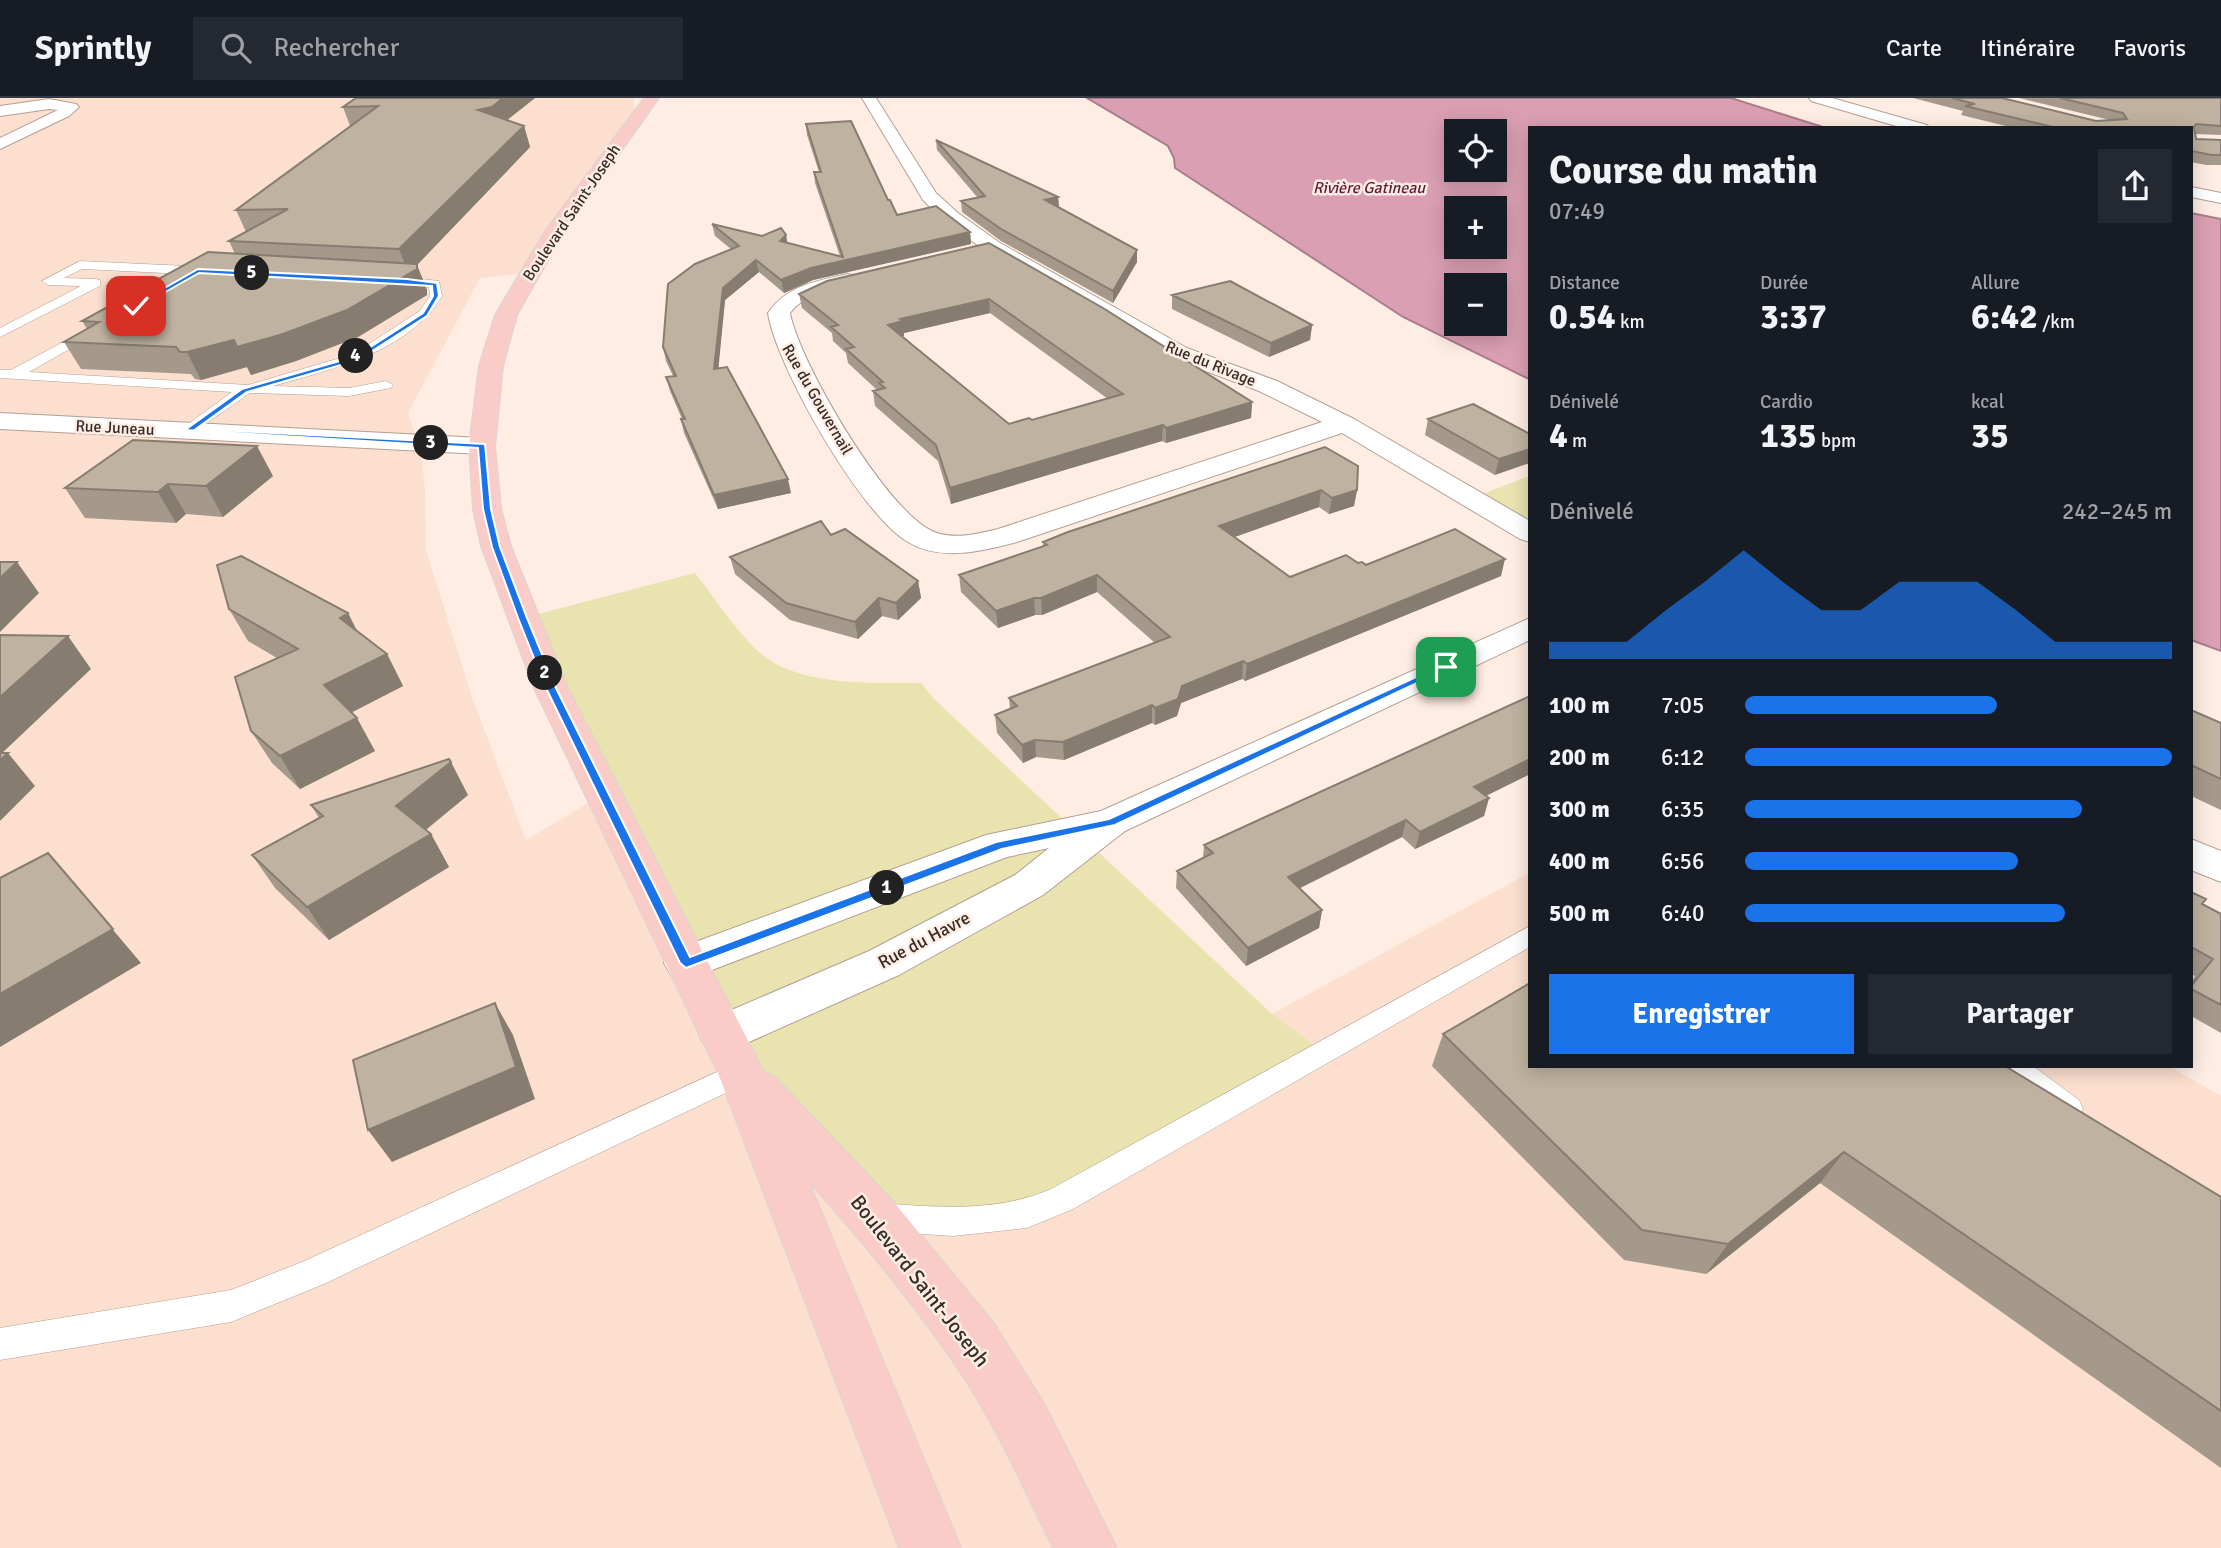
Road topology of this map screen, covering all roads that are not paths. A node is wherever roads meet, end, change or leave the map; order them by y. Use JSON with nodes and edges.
{"nodes":[{"id":1,"x":652,"y":98,"type":"edge"},
{"id":2,"x":869,"y":98,"type":"edge"},
{"id":3,"x":1816,"y":98,"type":"edge"},
{"id":4,"x":0,"y":111,"type":"edge"},
{"id":5,"x":0,"y":123,"type":"edge"},
{"id":6,"x":41,"y":124,"type":"junction"},
{"id":7,"x":1914,"y":126,"type":"edge"},
{"id":8,"x":0,"y":144,"type":"edge"},
{"id":9,"x":2193,"y":192,"type":"edge"},
{"id":10,"x":2221,"y":198,"type":"edge"},
{"id":11,"x":993,"y":247,"type":"junction"},
{"id":12,"x":962,"y":255,"type":"edge"},
{"id":13,"x":198,"y":271,"type":"junction"},
{"id":14,"x":226,"y":272,"type":"edge"},
{"id":15,"x":874,"y":274,"type":"edge"},
{"id":16,"x":379,"y":279,"type":"edge"},
{"id":17,"x":175,"y":284,"type":"edge"},
{"id":18,"x":106,"y":323,"type":"edge"},
{"id":19,"x":0,"y":333,"type":"edge"},
{"id":20,"x":7,"y":375,"type":"edge"},
{"id":21,"x":386,"y":385,"type":"dead end"},
{"id":22,"x":245,"y":390,"type":"junction"},
{"id":23,"x":0,"y":421,"type":"edge"},
{"id":24,"x":1345,"y":424,"type":"junction"},
{"id":25,"x":188,"y":430,"type":"junction"},
{"id":26,"x":482,"y":446,"type":"junction"},
{"id":27,"x":1528,"y":532,"type":"edge"},
{"id":28,"x":1528,"y":629,"type":"edge"},
{"id":29,"x":1111,"y":822,"type":"junction"},
{"id":30,"x":2193,"y":854,"type":"edge"},
{"id":31,"x":2221,"y":868,"type":"edge"},
{"id":32,"x":1528,"y":936,"type":"edge"},
{"id":33,"x":686,"y":963,"type":"junction"},
{"id":34,"x":732,"y":1053,"type":"junction"},
{"id":35,"x":2016,"y":1068,"type":"edge"},
{"id":36,"x":2090,"y":1124,"type":"edge"},
{"id":37,"x":874,"y":1217,"type":"junction"},
{"id":38,"x":0,"y":1344,"type":"edge"},
{"id":39,"x":930,"y":1548,"type":"edge"},
{"id":40,"x":1086,"y":1548,"type":"edge"}],
"edges":[{"from":1,"to":26,"type":"main road","name":"Boulevard Saint-Joseph"},
{"from":2,"to":11,"type":"street","name":"Rue du Rivage"},
{"from":3,"to":7,"type":"street"},
{"from":4,"to":6,"type":"street"},
{"from":5,"to":6,"type":"street"},
{"from":6,"to":8,"type":"street"},
{"from":9,"to":10,"type":"street"},
{"from":11,"to":12,"type":"street"},
{"from":11,"to":24,"type":"street","name":"Rue du Rivage"},
{"from":13,"to":14,"type":"lane"},
{"from":13,"to":17,"type":"lane"},
{"from":13,"to":19,"type":"lane"},
{"from":15,"to":24,"type":"street","name":"Rue du Gouvernail"},
{"from":16,"to":22,"type":"lane"},
{"from":18,"to":20,"type":"lane"},
{"from":20,"to":22,"type":"lane"},
{"from":21,"to":22,"type":"lane"},
{"from":22,"to":25,"type":"lane"},
{"from":23,"to":25,"type":"street","name":"Rue Juneau"},
{"from":24,"to":27,"type":"street","name":"Rue du Rivage"},
{"from":25,"to":26,"type":"street","name":"Rue Juneau"},
{"from":26,"to":33,"type":"main road","name":"Boulevard Saint-Joseph"},
{"from":28,"to":29,"type":"street","name":"Rue du Havre"},
{"from":29,"to":33,"type":"street","name":"Rue du Havre"},
{"from":29,"to":34,"type":"street","name":"Rue du Havre"},
{"from":30,"to":31,"type":"street"},
{"from":32,"to":37,"type":"lane"},
{"from":33,"to":34,"type":"main road","name":"Boulevard Saint-Joseph"},
{"from":34,"to":37,"type":"main road","name":"Boulevard Saint-Joseph"},
{"from":34,"to":38,"type":"lane"},
{"from":34,"to":39,"type":"main road","name":"Boulevard Saint-Joseph"},
{"from":35,"to":36,"type":"lane"},
{"from":37,"to":40,"type":"main road","name":"Boulevard Saint-Joseph"}]}
